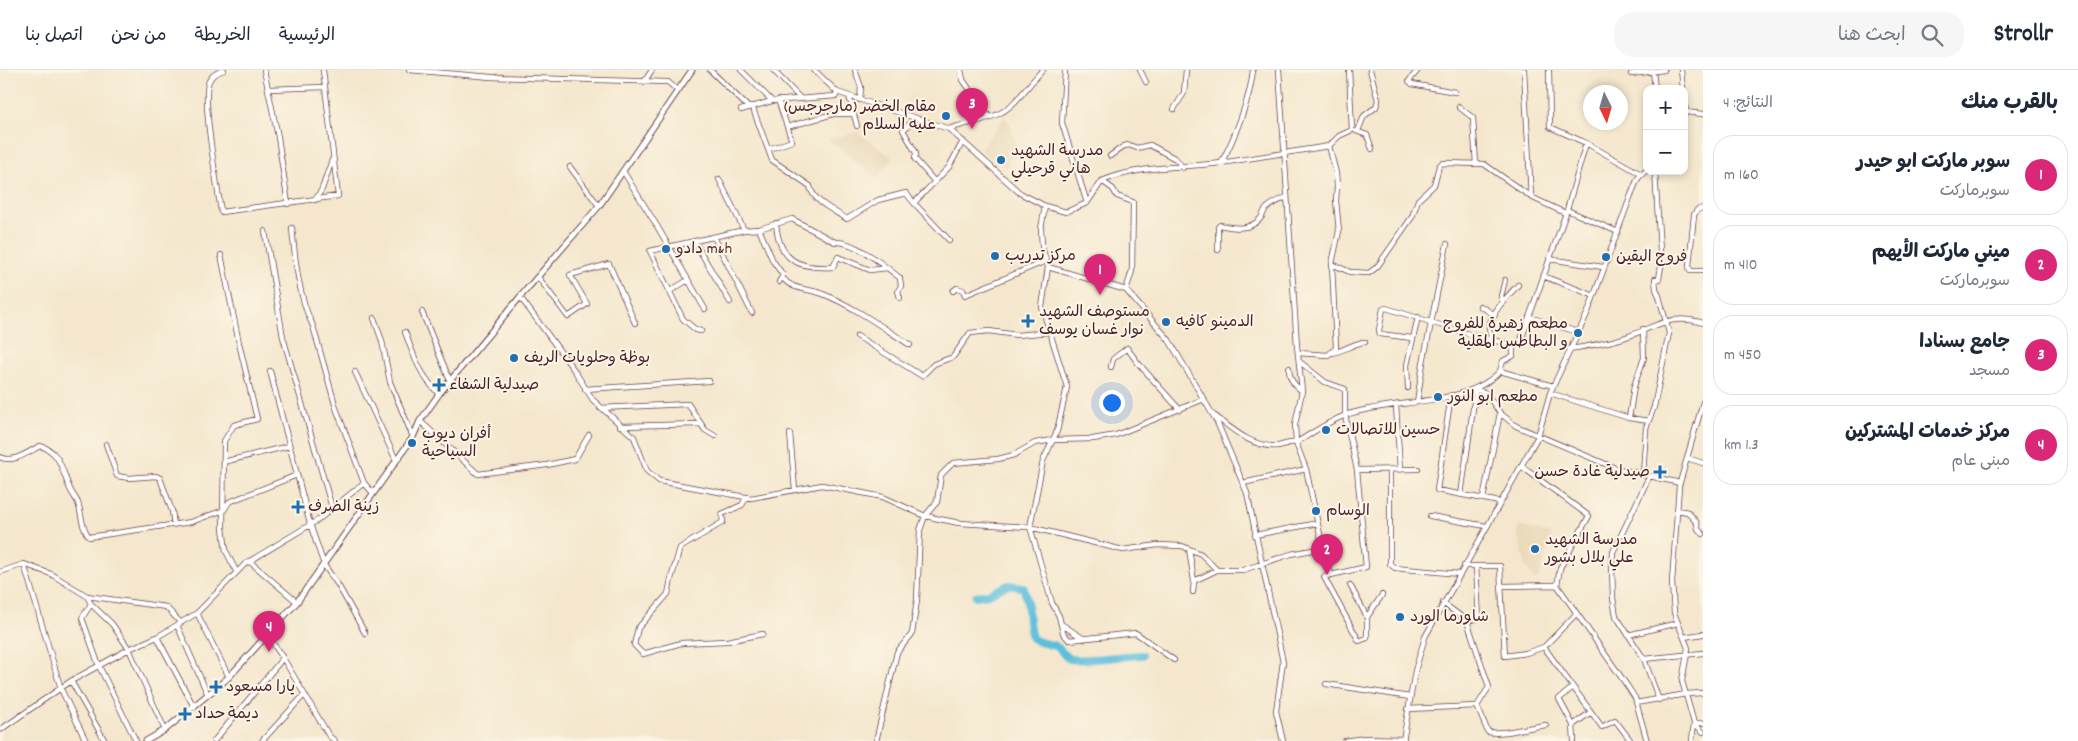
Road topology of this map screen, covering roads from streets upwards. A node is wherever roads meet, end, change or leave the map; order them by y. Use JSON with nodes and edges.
{"nodes":[{"id":1,"x":224,"y":70,"type":"edge"},
{"id":2,"x":264,"y":70,"type":"edge"},
{"id":3,"x":323,"y":70,"type":"edge"},
{"id":4,"x":409,"y":70,"type":"edge"},
{"id":5,"x":652,"y":70,"type":"edge"},
{"id":6,"x":692,"y":70,"type":"edge"},
{"id":7,"x":710,"y":70,"type":"edge"},
{"id":8,"x":741,"y":70,"type":"edge"},
{"id":9,"x":774,"y":70,"type":"edge"},
{"id":10,"x":814,"y":70,"type":"edge"},
{"id":11,"x":855,"y":70,"type":"edge"},
{"id":12,"x":961,"y":70,"type":"edge"},
{"id":13,"x":1043,"y":70,"type":"edge"},
{"id":14,"x":1065,"y":70,"type":"edge"},
{"id":15,"x":1140,"y":70,"type":"edge"},
{"id":16,"x":1186,"y":70,"type":"edge"},
{"id":17,"x":1253,"y":70,"type":"edge"},
{"id":18,"x":1279,"y":70,"type":"edge"},
{"id":19,"x":1349,"y":70,"type":"edge"},
{"id":20,"x":1370,"y":70,"type":"edge"},
{"id":21,"x":1418,"y":70,"type":"edge"},
{"id":22,"x":1524,"y":70,"type":"edge"},
{"id":23,"x":1549,"y":70,"type":"edge"},
{"id":24,"x":1664,"y":70,"type":"edge"},
{"id":25,"x":1681,"y":70,"type":"edge"},
{"id":26,"x":1653,"y":71,"type":"edge"},
{"id":27,"x":451,"y":72,"type":"edge"},
{"id":28,"x":478,"y":73,"type":"edge"},
{"id":29,"x":1631,"y":74,"type":"dead end"},
{"id":30,"x":644,"y":82,"type":"junction"},
{"id":31,"x":1146,"y":82,"type":"dead end"},
{"id":32,"x":1655,"y":85,"type":"edge"},
{"id":33,"x":1683,"y":85,"type":"edge"},
{"id":34,"x":325,"y":87,"type":"junction"},
{"id":35,"x":269,"y":89,"type":"junction"},
{"id":36,"x":677,"y":90,"type":"junction"},
{"id":37,"x":837,"y":92,"type":"junction"},
{"id":38,"x":1455,"y":92,"type":"dead end"},
{"id":39,"x":849,"y":96,"type":"junction"},
{"id":40,"x":800,"y":98,"type":"junction"},
{"id":41,"x":775,"y":100,"type":"junction"},
{"id":42,"x":860,"y":100,"type":"junction"},
{"id":43,"x":750,"y":106,"type":"junction"},
{"id":44,"x":1459,"y":107,"type":"dead end"},
{"id":45,"x":1174,"y":109,"type":"dead end"},
{"id":46,"x":741,"y":110,"type":"dead end"},
{"id":47,"x":1688,"y":113,"type":"edge"},
{"id":48,"x":854,"y":114,"type":"junction"},
{"id":49,"x":1703,"y":114,"type":"edge"},
{"id":50,"x":916,"y":118,"type":"junction"},
{"id":51,"x":990,"y":118,"type":"junction"},
{"id":52,"x":857,"y":126,"type":"dead end"},
{"id":53,"x":787,"y":127,"type":"junction"},
{"id":54,"x":949,"y":129,"type":"junction"},
{"id":55,"x":1355,"y":131,"type":"junction"},
{"id":56,"x":963,"y":140,"type":"junction"},
{"id":57,"x":1586,"y":142,"type":"junction"},
{"id":58,"x":1329,"y":146,"type":"junction"},
{"id":59,"x":769,"y":149,"type":"junction"},
{"id":60,"x":1372,"y":149,"type":"dead end"},
{"id":61,"x":1285,"y":154,"type":"junction"},
{"id":62,"x":1110,"y":156,"type":"dead end"},
{"id":63,"x":333,"y":158,"type":"junction"},
{"id":64,"x":1221,"y":163,"type":"junction"},
{"id":65,"x":1476,"y":164,"type":"junction"},
{"id":66,"x":570,"y":167,"type":"dead end"},
{"id":67,"x":1183,"y":168,"type":"junction"},
{"id":68,"x":623,"y":171,"type":"junction"},
{"id":69,"x":1643,"y":172,"type":"edge"},
{"id":70,"x":1640,"y":174,"type":"junction"},
{"id":71,"x":1655,"y":175,"type":"edge"},
{"id":72,"x":719,"y":179,"type":"dead end"},
{"id":73,"x":1102,"y":181,"type":"junction"},
{"id":74,"x":935,"y":182,"type":"junction"},
{"id":75,"x":1287,"y":197,"type":"junction"},
{"id":76,"x":1531,"y":197,"type":"junction"},
{"id":77,"x":315,"y":200,"type":"junction"},
{"id":78,"x":914,"y":203,"type":"junction"},
{"id":79,"x":1087,"y":203,"type":"junction"},
{"id":80,"x":288,"y":204,"type":"junction"},
{"id":81,"x":599,"y":206,"type":"junction"},
{"id":82,"x":1045,"y":206,"type":"junction"},
{"id":83,"x":1703,"y":208,"type":"edge"},
{"id":84,"x":1566,"y":211,"type":"junction"},
{"id":85,"x":776,"y":223,"type":"junction"},
{"id":86,"x":292,"y":228,"type":"dead end"},
{"id":87,"x":760,"y":229,"type":"junction"},
{"id":88,"x":744,"y":230,"type":"junction"},
{"id":89,"x":264,"y":231,"type":"dead end"},
{"id":90,"x":1618,"y":232,"type":"junction"},
{"id":91,"x":714,"y":236,"type":"junction"},
{"id":92,"x":949,"y":240,"type":"dead end"},
{"id":93,"x":694,"y":241,"type":"junction"},
{"id":94,"x":1447,"y":244,"type":"dead end"},
{"id":95,"x":669,"y":246,"type":"junction"},
{"id":96,"x":1218,"y":250,"type":"dead end"},
{"id":97,"x":221,"y":255,"type":"dead end"},
{"id":98,"x":1550,"y":259,"type":"junction"},
{"id":99,"x":1046,"y":260,"type":"junction"},
{"id":100,"x":1332,"y":264,"type":"junction"},
{"id":101,"x":1048,"y":267,"type":"junction"},
{"id":102,"x":887,"y":268,"type":"junction"},
{"id":103,"x":1603,"y":268,"type":"junction"},
{"id":104,"x":1703,"y":271,"type":"edge"},
{"id":105,"x":538,"y":276,"type":"junction"},
{"id":106,"x":1543,"y":276,"type":"junction"},
{"id":107,"x":688,"y":280,"type":"junction"},
{"id":108,"x":1505,"y":280,"type":"dead end"},
{"id":109,"x":1518,"y":284,"type":"dead end"},
{"id":110,"x":1126,"y":290,"type":"junction"},
{"id":111,"x":670,"y":291,"type":"junction"},
{"id":112,"x":952,"y":291,"type":"dead end"},
{"id":113,"x":1592,"y":295,"type":"junction"},
{"id":114,"x":520,"y":297,"type":"junction"},
{"id":115,"x":900,"y":298,"type":"dead end"},
{"id":116,"x":730,"y":302,"type":"dead end"},
{"id":117,"x":1503,"y":302,"type":"junction"},
{"id":118,"x":1480,"y":306,"type":"dead end"},
{"id":119,"x":705,"y":309,"type":"dead end"},
{"id":120,"x":422,"y":312,"type":"dead end"},
{"id":121,"x":752,"y":313,"type":"dead end"},
{"id":122,"x":1495,"y":315,"type":"junction"},
{"id":123,"x":1528,"y":316,"type":"junction"},
{"id":124,"x":1418,"y":317,"type":"junction"},
{"id":125,"x":374,"y":318,"type":"dead end"},
{"id":126,"x":1432,"y":321,"type":"junction"},
{"id":127,"x":1667,"y":321,"type":"junction"},
{"id":128,"x":1703,"y":322,"type":"edge"},
{"id":129,"x":635,"y":323,"type":"dead end"},
{"id":130,"x":1643,"y":329,"type":"junction"},
{"id":131,"x":702,"y":331,"type":"dead end"},
{"id":132,"x":405,"y":332,"type":"dead end"},
{"id":133,"x":1050,"y":332,"type":"junction"},
{"id":134,"x":1578,"y":332,"type":"junction"},
{"id":135,"x":857,"y":336,"type":"dead end"},
{"id":136,"x":1412,"y":338,"type":"junction"},
{"id":137,"x":1492,"y":339,"type":"junction"},
{"id":138,"x":1364,"y":342,"type":"dead end"},
{"id":139,"x":910,"y":345,"type":"dead end"},
{"id":140,"x":1513,"y":345,"type":"junction"},
{"id":141,"x":1569,"y":349,"type":"junction"},
{"id":142,"x":1298,"y":353,"type":"junction"},
{"id":143,"x":1332,"y":353,"type":"junction"},
{"id":144,"x":1300,"y":362,"type":"junction"},
{"id":145,"x":1111,"y":367,"type":"dead end"},
{"id":146,"x":1500,"y":371,"type":"junction"},
{"id":147,"x":270,"y":372,"type":"dead end"},
{"id":148,"x":355,"y":372,"type":"dead end"},
{"id":149,"x":1282,"y":374,"type":"dead end"},
{"id":150,"x":450,"y":381,"type":"junction"},
{"id":151,"x":709,"y":381,"type":"dead end"},
{"id":152,"x":1553,"y":386,"type":"junction"},
{"id":153,"x":1408,"y":388,"type":"dead end"},
{"id":154,"x":585,"y":389,"type":"junction"},
{"id":155,"x":1474,"y":389,"type":"junction"},
{"id":156,"x":1302,"y":391,"type":"junction"},
{"id":157,"x":1550,"y":393,"type":"junction"},
{"id":158,"x":439,"y":394,"type":"junction"},
{"id":159,"x":1451,"y":395,"type":"junction"},
{"id":160,"x":1204,"y":399,"type":"junction"},
{"id":161,"x":1417,"y":402,"type":"junction"},
{"id":162,"x":1703,"y":402,"type":"edge"},
{"id":163,"x":1396,"y":405,"type":"junction"},
{"id":164,"x":600,"y":408,"type":"junction"},
{"id":165,"x":1180,"y":410,"type":"junction"},
{"id":166,"x":1212,"y":413,"type":"junction"},
{"id":167,"x":1500,"y":414,"type":"junction"},
{"id":168,"x":1346,"y":415,"type":"junction"},
{"id":169,"x":1629,"y":418,"type":"junction"},
{"id":170,"x":420,"y":421,"type":"junction"},
{"id":171,"x":1649,"y":421,"type":"junction"},
{"id":172,"x":701,"y":424,"type":"junction"},
{"id":173,"x":1697,"y":424,"type":"junction"},
{"id":174,"x":620,"y":426,"type":"junction"},
{"id":175,"x":1703,"y":426,"type":"edge"},
{"id":176,"x":790,"y":434,"type":"dead end"},
{"id":177,"x":589,"y":435,"type":"dead end"},
{"id":178,"x":714,"y":436,"type":"dead end"},
{"id":179,"x":1538,"y":436,"type":"junction"},
{"id":180,"x":413,"y":437,"type":"junction"},
{"id":181,"x":1053,"y":440,"type":"junction"},
{"id":182,"x":1296,"y":443,"type":"junction"},
{"id":183,"x":106,"y":444,"type":"dead end"},
{"id":184,"x":289,"y":446,"type":"junction"},
{"id":185,"x":0,"y":457,"type":"edge"},
{"id":186,"x":1687,"y":458,"type":"junction"},
{"id":187,"x":396,"y":460,"type":"junction"},
{"id":188,"x":223,"y":462,"type":"junction"},
{"id":189,"x":1703,"y":463,"type":"edge"},
{"id":190,"x":1522,"y":466,"type":"junction"},
{"id":191,"x":1306,"y":469,"type":"junction"},
{"id":192,"x":1357,"y":470,"type":"junction"},
{"id":193,"x":1390,"y":470,"type":"junction"},
{"id":194,"x":1400,"y":470,"type":"junction"},
{"id":195,"x":1418,"y":470,"type":"dead end"},
{"id":196,"x":296,"y":475,"type":"junction"},
{"id":197,"x":1643,"y":475,"type":"junction"},
{"id":198,"x":1649,"y":477,"type":"junction"},
{"id":199,"x":364,"y":483,"type":"junction"},
{"id":200,"x":1243,"y":483,"type":"junction"},
{"id":201,"x":1680,"y":483,"type":"junction"},
{"id":202,"x":795,"y":490,"type":"junction"},
{"id":203,"x":373,"y":493,"type":"junction"},
{"id":204,"x":1461,"y":495,"type":"junction"},
{"id":205,"x":747,"y":497,"type":"junction"},
{"id":206,"x":1483,"y":499,"type":"junction"},
{"id":207,"x":1500,"y":502,"type":"junction"},
{"id":208,"x":332,"y":508,"type":"junction"},
{"id":209,"x":224,"y":510,"type":"junction"},
{"id":210,"x":1677,"y":510,"type":"junction"},
{"id":211,"x":925,"y":516,"type":"junction"},
{"id":212,"x":1430,"y":516,"type":"dead end"},
{"id":213,"x":1318,"y":523,"type":"junction"},
{"id":214,"x":310,"y":524,"type":"junction"},
{"id":215,"x":174,"y":525,"type":"junction"},
{"id":216,"x":1486,"y":526,"type":"junction"},
{"id":217,"x":1030,"y":527,"type":"junction"},
{"id":218,"x":1703,"y":534,"type":"edge"},
{"id":219,"x":1256,"y":535,"type":"junction"},
{"id":220,"x":1323,"y":548,"type":"junction"},
{"id":221,"x":1188,"y":549,"type":"junction"},
{"id":222,"x":249,"y":561,"type":"junction"},
{"id":223,"x":1261,"y":563,"type":"junction"},
{"id":224,"x":24,"y":564,"type":"junction"},
{"id":225,"x":324,"y":565,"type":"junction"},
{"id":226,"x":1464,"y":566,"type":"junction"},
{"id":227,"x":1476,"y":566,"type":"junction"},
{"id":228,"x":1217,"y":570,"type":"junction"},
{"id":229,"x":236,"y":571,"type":"junction"},
{"id":230,"x":0,"y":572,"type":"edge"},
{"id":231,"x":1460,"y":574,"type":"junction"},
{"id":232,"x":1331,"y":575,"type":"junction"},
{"id":233,"x":1194,"y":581,"type":"junction"},
{"id":234,"x":1350,"y":585,"type":"dead end"},
{"id":235,"x":1557,"y":585,"type":"junction"},
{"id":236,"x":1502,"y":586,"type":"junction"},
{"id":237,"x":1193,"y":592,"type":"dead end"},
{"id":238,"x":1382,"y":595,"type":"dead end"},
{"id":239,"x":87,"y":596,"type":"junction"},
{"id":240,"x":297,"y":602,"type":"junction"},
{"id":241,"x":1443,"y":603,"type":"junction"},
{"id":242,"x":91,"y":604,"type":"junction"},
{"id":243,"x":197,"y":613,"type":"junction"},
{"id":244,"x":1576,"y":614,"type":"junction"},
{"id":245,"x":1368,"y":617,"type":"junction"},
{"id":246,"x":1467,"y":621,"type":"junction"},
{"id":247,"x":179,"y":623,"type":"junction"},
{"id":248,"x":1061,"y":624,"type":"junction"},
{"id":249,"x":1678,"y":624,"type":"junction"},
{"id":250,"x":365,"y":633,"type":"dead end"},
{"id":251,"x":763,"y":634,"type":"dead end"},
{"id":252,"x":1703,"y":634,"type":"edge"},
{"id":253,"x":1628,"y":635,"type":"junction"},
{"id":254,"x":268,"y":636,"type":"junction"},
{"id":255,"x":158,"y":637,"type":"junction"},
{"id":256,"x":1684,"y":637,"type":"junction"},
{"id":257,"x":1084,"y":639,"type":"junction"},
{"id":258,"x":1544,"y":647,"type":"junction"},
{"id":259,"x":129,"y":649,"type":"junction"},
{"id":260,"x":1687,"y":653,"type":"junction"},
{"id":261,"x":1703,"y":653,"type":"edge"},
{"id":262,"x":283,"y":658,"type":"junction"},
{"id":263,"x":1644,"y":659,"type":"junction"},
{"id":264,"x":1174,"y":660,"type":"dead end"},
{"id":265,"x":99,"y":666,"type":"junction"},
{"id":266,"x":229,"y":678,"type":"junction"},
{"id":267,"x":71,"y":681,"type":"junction"},
{"id":268,"x":1326,"y":684,"type":"dead end"},
{"id":269,"x":1572,"y":686,"type":"junction"},
{"id":270,"x":61,"y":689,"type":"junction"},
{"id":271,"x":1703,"y":693,"type":"edge"},
{"id":272,"x":1686,"y":694,"type":"junction"},
{"id":273,"x":208,"y":695,"type":"junction"},
{"id":274,"x":304,"y":695,"type":"junction"},
{"id":275,"x":1410,"y":697,"type":"junction"},
{"id":276,"x":1660,"y":700,"type":"junction"},
{"id":277,"x":1636,"y":703,"type":"junction"},
{"id":278,"x":1477,"y":706,"type":"junction"},
{"id":279,"x":194,"y":707,"type":"junction"},
{"id":280,"x":1407,"y":709,"type":"junction"},
{"id":281,"x":1590,"y":712,"type":"junction"},
{"id":282,"x":1694,"y":723,"type":"junction"},
{"id":283,"x":1703,"y":723,"type":"edge"},
{"id":284,"x":1546,"y":725,"type":"dead end"},
{"id":285,"x":1573,"y":725,"type":"junction"},
{"id":286,"x":0,"y":730,"type":"edge"},
{"id":287,"x":165,"y":730,"type":"junction"},
{"id":288,"x":1703,"y":732,"type":"edge"},
{"id":289,"x":329,"y":736,"type":"junction"},
{"id":290,"x":1404,"y":740,"type":"edge"},
{"id":291,"x":1692,"y":740,"type":"edge"},
{"id":292,"x":86,"y":741,"type":"edge"},
{"id":293,"x":105,"y":741,"type":"edge"},
{"id":294,"x":136,"y":741,"type":"edge"},
{"id":295,"x":146,"y":741,"type":"edge"},
{"id":296,"x":214,"y":741,"type":"edge"},
{"id":297,"x":262,"y":741,"type":"edge"},
{"id":298,"x":325,"y":741,"type":"edge"},
{"id":299,"x":335,"y":741,"type":"edge"},
{"id":300,"x":876,"y":741,"type":"edge"},
{"id":301,"x":1283,"y":741,"type":"edge"},
{"id":302,"x":1345,"y":741,"type":"edge"},
{"id":303,"x":1574,"y":741,"type":"edge"},
{"id":304,"x":1631,"y":741,"type":"edge"},
{"id":305,"x":1647,"y":741,"type":"edge"},
{"id":306,"x":1684,"y":741,"type":"edge"}],
"edges":[{"from":1,"to":80,"type":"street"},
{"from":2,"to":35,"type":"street"},
{"from":3,"to":34,"type":"street"},
{"from":4,"to":27,"type":"street"},
{"from":5,"to":30,"type":"street"},
{"from":6,"to":36,"type":"street"},
{"from":7,"to":43,"type":"street"},
{"from":8,"to":41,"type":"street"},
{"from":9,"to":40,"type":"street"},
{"from":10,"to":37,"type":"street"},
{"from":11,"to":42,"type":"street"},
{"from":12,"to":51,"type":"street"},
{"from":13,"to":51,"type":"street"},
{"from":14,"to":79,"type":"street"},
{"from":15,"to":31,"type":"street"},
{"from":16,"to":45,"type":"street"},
{"from":17,"to":64,"type":"street"},
{"from":18,"to":61,"type":"street"},
{"from":19,"to":55,"type":"street"},
{"from":20,"to":55,"type":"street"},
{"from":21,"to":38,"type":"street"},
{"from":22,"to":76,"type":"street"},
{"from":23,"to":57,"type":"street"},
{"from":24,"to":26,"type":"street"},
{"from":25,"to":33,"type":"street"},
{"from":26,"to":29,"type":"street"},
{"from":26,"to":32,"type":"street"},
{"from":27,"to":28,"type":"street"},
{"from":28,"to":30,"type":"street"},
{"from":30,"to":36,"type":"street"},
{"from":34,"to":35,"type":"street"},
{"from":34,"to":63,"type":"street"},
{"from":35,"to":80,"type":"street"},
{"from":36,"to":68,"type":"street"},
{"from":37,"to":39,"type":"street"},
{"from":37,"to":40,"type":"street"},
{"from":39,"to":42,"type":"street"},
{"from":39,"to":48,"type":"street"},
{"from":40,"to":41,"type":"street"},
{"from":41,"to":43,"type":"street"},
{"from":41,"to":53,"type":"street"},
{"from":42,"to":50,"type":"street"},
{"from":43,"to":46,"type":"street"},
{"from":43,"to":59,"type":"street"},
{"from":44,"to":65,"type":"street"},
{"from":47,"to":49,"type":"street"},
{"from":48,"to":52,"type":"street"},
{"from":48,"to":53,"type":"street"},
{"from":50,"to":54,"type":"street"},
{"from":50,"to":74,"type":"street"},
{"from":51,"to":54,"type":"street"},
{"from":53,"to":59,"type":"street"},
{"from":54,"to":56,"type":"street"},
{"from":55,"to":58,"type":"street"},
{"from":55,"to":60,"type":"street"},
{"from":56,"to":74,"type":"street"},
{"from":56,"to":82,"type":"street"},
{"from":57,"to":70,"type":"street"},
{"from":57,"to":84,"type":"street"},
{"from":58,"to":61,"type":"street"},
{"from":58,"to":100,"type":"street"},
{"from":59,"to":78,"type":"street"},
{"from":61,"to":64,"type":"street"},
{"from":61,"to":75,"type":"street"},
{"from":62,"to":67,"type":"street"},
{"from":63,"to":77,"type":"street"},
{"from":63,"to":77,"type":"street"},
{"from":64,"to":67,"type":"street"},
{"from":65,"to":76,"type":"street"},
{"from":65,"to":100,"type":"street"},
{"from":66,"to":81,"type":"street"},
{"from":67,"to":73,"type":"street"},
{"from":68,"to":81,"type":"street"},
{"from":68,"to":95,"type":"street"},
{"from":69,"to":70,"type":"street"},
{"from":70,"to":90,"type":"street"},
{"from":71,"to":127,"type":"street"},
{"from":72,"to":88,"type":"street"},
{"from":73,"to":79,"type":"street"},
{"from":73,"to":110,"type":"street"},
{"from":74,"to":78,"type":"street"},
{"from":75,"to":96,"type":"street"},
{"from":75,"to":142,"type":"street"},
{"from":76,"to":84,"type":"street"},
{"from":77,"to":80,"type":"street"},
{"from":78,"to":92,"type":"street"},
{"from":79,"to":82,"type":"street"},
{"from":81,"to":105,"type":"street"},
{"from":82,"to":99,"type":"street"},
{"from":83,"to":104,"type":"street"},
{"from":84,"to":90,"type":"street"},
{"from":84,"to":98,"type":"street"},
{"from":85,"to":87,"type":"street"},
{"from":85,"to":102,"type":"street"},
{"from":85,"to":102,"type":"street"},
{"from":86,"to":199,"type":"street"},
{"from":87,"to":88,"type":"street"},
{"from":87,"to":139,"type":"street"},
{"from":88,"to":91,"type":"street"},
{"from":89,"to":208,"type":"street"},
{"from":90,"to":103,"type":"street"},
{"from":91,"to":93,"type":"street"},
{"from":91,"to":121,"type":"street"},
{"from":93,"to":95,"type":"street"},
{"from":93,"to":116,"type":"street"},
{"from":94,"to":126,"type":"street"},
{"from":95,"to":107,"type":"street"},
{"from":95,"to":111,"type":"street"},
{"from":97,"to":188,"type":"street"},
{"from":98,"to":103,"type":"street"},
{"from":98,"to":106,"type":"street"},
{"from":99,"to":101,"type":"street"},
{"from":99,"to":112,"type":"street"},
{"from":100,"to":143,"type":"street"},
{"from":101,"to":110,"type":"street"},
{"from":101,"to":133,"type":"street"},
{"from":102,"to":115,"type":"street"},
{"from":103,"to":113,"type":"street"},
{"from":105,"to":114,"type":"street"},
{"from":105,"to":129,"type":"street"},
{"from":106,"to":113,"type":"street"},
{"from":106,"to":123,"type":"street"},
{"from":107,"to":111,"type":"street"},
{"from":107,"to":119,"type":"street"},
{"from":108,"to":117,"type":"street"},
{"from":109,"to":117,"type":"street"},
{"from":110,"to":160,"type":"street"},
{"from":111,"to":131,"type":"street"},
{"from":113,"to":134,"type":"street"},
{"from":114,"to":150,"type":"street"},
{"from":114,"to":154,"type":"street"},
{"from":117,"to":122,"type":"street"},
{"from":118,"to":122,"type":"street"},
{"from":120,"to":150,"type":"street"},
{"from":122,"to":137,"type":"street"},
{"from":123,"to":134,"type":"street"},
{"from":123,"to":140,"type":"street"},
{"from":124,"to":126,"type":"street"},
{"from":124,"to":136,"type":"street"},
{"from":124,"to":136,"type":"street"},
{"from":125,"to":180,"type":"street"},
{"from":126,"to":137,"type":"street"},
{"from":126,"to":161,"type":"street"},
{"from":127,"to":128,"type":"street"},
{"from":127,"to":130,"type":"street"},
{"from":127,"to":171,"type":"street"},
{"from":130,"to":141,"type":"street"},
{"from":130,"to":169,"type":"street"},
{"from":132,"to":158,"type":"street"},
{"from":133,"to":135,"type":"street"},
{"from":133,"to":181,"type":"street"},
{"from":134,"to":141,"type":"street"},
{"from":136,"to":153,"type":"street"},
{"from":137,"to":140,"type":"street"},
{"from":138,"to":143,"type":"street"},
{"from":140,"to":146,"type":"street"},
{"from":141,"to":152,"type":"street"},
{"from":142,"to":143,"type":"street"},
{"from":142,"to":144,"type":"street"},
{"from":144,"to":156,"type":"street"},
{"from":144,"to":168,"type":"street"},
{"from":145,"to":165,"type":"street"},
{"from":146,"to":152,"type":"street"},
{"from":146,"to":155,"type":"street"},
{"from":147,"to":184,"type":"street"},
{"from":148,"to":187,"type":"street"},
{"from":149,"to":156,"type":"street"},
{"from":150,"to":158,"type":"street"},
{"from":151,"to":154,"type":"street"},
{"from":152,"to":157,"type":"street"},
{"from":154,"to":164,"type":"street"},
{"from":155,"to":159,"type":"street"},
{"from":155,"to":167,"type":"street"},
{"from":155,"to":204,"type":"street"},
{"from":156,"to":182,"type":"street"},
{"from":157,"to":169,"type":"street"},
{"from":157,"to":179,"type":"street"},
{"from":158,"to":170,"type":"street"},
{"from":159,"to":161,"type":"street"},
{"from":159,"to":204,"type":"street"},
{"from":160,"to":165,"type":"street"},
{"from":160,"to":166,"type":"street"},
{"from":161,"to":163,"type":"street"},
{"from":162,"to":173,"type":"street"},
{"from":163,"to":168,"type":"street"},
{"from":163,"to":194,"type":"street"},
{"from":164,"to":172,"type":"street"},
{"from":164,"to":174,"type":"street"},
{"from":165,"to":181,"type":"street"},
{"from":166,"to":182,"type":"street"},
{"from":166,"to":200,"type":"street"},
{"from":167,"to":179,"type":"street"},
{"from":167,"to":206,"type":"street"},
{"from":168,"to":182,"type":"street"},
{"from":168,"to":192,"type":"street"},
{"from":169,"to":171,"type":"street"},
{"from":170,"to":177,"type":"street"},
{"from":170,"to":180,"type":"street"},
{"from":171,"to":197,"type":"street"},
{"from":172,"to":174,"type":"street"},
{"from":172,"to":178,"type":"street"},
{"from":173,"to":175,"type":"street"},
{"from":173,"to":186,"type":"street"},
{"from":174,"to":205,"type":"street"},
{"from":176,"to":202,"type":"street"},
{"from":179,"to":190,"type":"street"},
{"from":179,"to":197,"type":"street"},
{"from":180,"to":187,"type":"street"},
{"from":181,"to":211,"type":"street"},
{"from":181,"to":217,"type":"street"},
{"from":182,"to":191,"type":"street"},
{"from":183,"to":215,"type":"street"},
{"from":184,"to":188,"type":"street"},
{"from":184,"to":196,"type":"street"},
{"from":185,"to":215,"type":"street"},
{"from":186,"to":189,"type":"street"},
{"from":186,"to":201,"type":"street"},
{"from":187,"to":203,"type":"street"},
{"from":188,"to":209,"type":"street"},
{"from":190,"to":207,"type":"street"},
{"from":190,"to":235,"type":"street"},
{"from":191,"to":200,"type":"street"},
{"from":191,"to":213,"type":"street"},
{"from":192,"to":193,"type":"street"},
{"from":192,"to":232,"type":"street"},
{"from":193,"to":194,"type":"street"},
{"from":193,"to":231,"type":"street"},
{"from":194,"to":195,"type":"street"},
{"from":196,"to":209,"type":"street"},
{"from":196,"to":214,"type":"street"},
{"from":197,"to":198,"type":"street"},
{"from":198,"to":201,"type":"street"},
{"from":198,"to":253,"type":"street"},
{"from":199,"to":203,"type":"street"},
{"from":199,"to":208,"type":"street"},
{"from":200,"to":219,"type":"street"},
{"from":201,"to":210,"type":"street"},
{"from":202,"to":205,"type":"street"},
{"from":202,"to":211,"type":"street"},
{"from":203,"to":225,"type":"street"},
{"from":204,"to":206,"type":"street"},
{"from":205,"to":251,"type":"street"},
{"from":206,"to":207,"type":"street"},
{"from":207,"to":216,"type":"street"},
{"from":208,"to":214,"type":"street"},
{"from":209,"to":215,"type":"street"},
{"from":209,"to":229,"type":"street"},
{"from":210,"to":218,"type":"street"},
{"from":210,"to":249,"type":"street"},
{"from":211,"to":217,"type":"street"},
{"from":211,"to":300,"type":"street"},
{"from":212,"to":216,"type":"street"},
{"from":213,"to":219,"type":"street"},
{"from":213,"to":220,"type":"street"},
{"from":214,"to":222,"type":"street"},
{"from":214,"to":225,"type":"street"},
{"from":216,"to":226,"type":"street"},
{"from":217,"to":221,"type":"street"},
{"from":217,"to":248,"type":"street"},
{"from":219,"to":223,"type":"street"},
{"from":220,"to":223,"type":"street"},
{"from":220,"to":232,"type":"street"},
{"from":221,"to":228,"type":"street"},
{"from":221,"to":233,"type":"street"},
{"from":222,"to":229,"type":"street"},
{"from":222,"to":240,"type":"street"},
{"from":223,"to":228,"type":"street"},
{"from":223,"to":301,"type":"street"},
{"from":224,"to":230,"type":"street"},
{"from":224,"to":239,"type":"street"},
{"from":224,"to":270,"type":"street"},
{"from":225,"to":240,"type":"street"},
{"from":225,"to":250,"type":"street"},
{"from":226,"to":227,"type":"street"},
{"from":226,"to":231,"type":"street"},
{"from":227,"to":236,"type":"street"},
{"from":227,"to":246,"type":"street"},
{"from":228,"to":233,"type":"street"},
{"from":229,"to":243,"type":"street"},
{"from":231,"to":241,"type":"street"},
{"from":232,"to":245,"type":"street"},
{"from":233,"to":237,"type":"street"},
{"from":234,"to":245,"type":"street"},
{"from":235,"to":236,"type":"street"},
{"from":235,"to":244,"type":"street"},
{"from":236,"to":258,"type":"street"},
{"from":238,"to":245,"type":"street"},
{"from":239,"to":242,"type":"street"},
{"from":239,"to":247,"type":"street"},
{"from":240,"to":254,"type":"street"},
{"from":241,"to":246,"type":"street"},
{"from":241,"to":275,"type":"street"},
{"from":242,"to":259,"type":"street"},
{"from":242,"to":265,"type":"street"},
{"from":243,"to":247,"type":"street"},
{"from":243,"to":266,"type":"street"},
{"from":244,"to":258,"type":"street"},
{"from":244,"to":277,"type":"street"},
{"from":246,"to":278,"type":"street"},
{"from":247,"to":255,"type":"street"},
{"from":247,"to":273,"type":"street"},
{"from":248,"to":257,"type":"street"},
{"from":248,"to":257,"type":"street"},
{"from":249,"to":253,"type":"street"},
{"from":249,"to":256,"type":"street"},
{"from":252,"to":256,"type":"street"},
{"from":253,"to":263,"type":"street"},
{"from":254,"to":262,"type":"street"},
{"from":254,"to":266,"type":"street"},
{"from":255,"to":259,"type":"street"},
{"from":255,"to":279,"type":"street"},
{"from":256,"to":260,"type":"street"},
{"from":257,"to":264,"type":"street"},
{"from":258,"to":269,"type":"street"},
{"from":259,"to":265,"type":"street"},
{"from":259,"to":287,"type":"street"},
{"from":260,"to":261,"type":"street"},
{"from":260,"to":263,"type":"street"},
{"from":260,"to":272,"type":"street"},
{"from":262,"to":274,"type":"street"},
{"from":262,"to":296,"type":"street"},
{"from":263,"to":276,"type":"street"},
{"from":265,"to":267,"type":"street"},
{"from":265,"to":294,"type":"street"},
{"from":266,"to":273,"type":"street"},
{"from":267,"to":270,"type":"street"},
{"from":267,"to":293,"type":"street"},
{"from":268,"to":275,"type":"street"},
{"from":269,"to":281,"type":"street"},
{"from":269,"to":285,"type":"street"},
{"from":270,"to":286,"type":"street"},
{"from":270,"to":292,"type":"street"},
{"from":271,"to":272,"type":"street"},
{"from":272,"to":276,"type":"street"},
{"from":272,"to":282,"type":"street"},
{"from":273,"to":279,"type":"street"},
{"from":274,"to":289,"type":"street"},
{"from":274,"to":297,"type":"street"},
{"from":275,"to":280,"type":"street"},
{"from":276,"to":277,"type":"street"},
{"from":277,"to":305,"type":"street"},
{"from":278,"to":280,"type":"street"},
{"from":278,"to":284,"type":"street"},
{"from":279,"to":287,"type":"street"},
{"from":280,"to":290,"type":"street"},
{"from":281,"to":285,"type":"street"},
{"from":281,"to":304,"type":"street"},
{"from":282,"to":283,"type":"street"},
{"from":282,"to":288,"type":"street"},
{"from":282,"to":291,"type":"street"},
{"from":285,"to":303,"type":"street"},
{"from":287,"to":295,"type":"street"},
{"from":289,"to":298,"type":"street"},
{"from":289,"to":299,"type":"street"},
{"from":290,"to":302,"type":"street"},
{"from":291,"to":306,"type":"street"}]}
